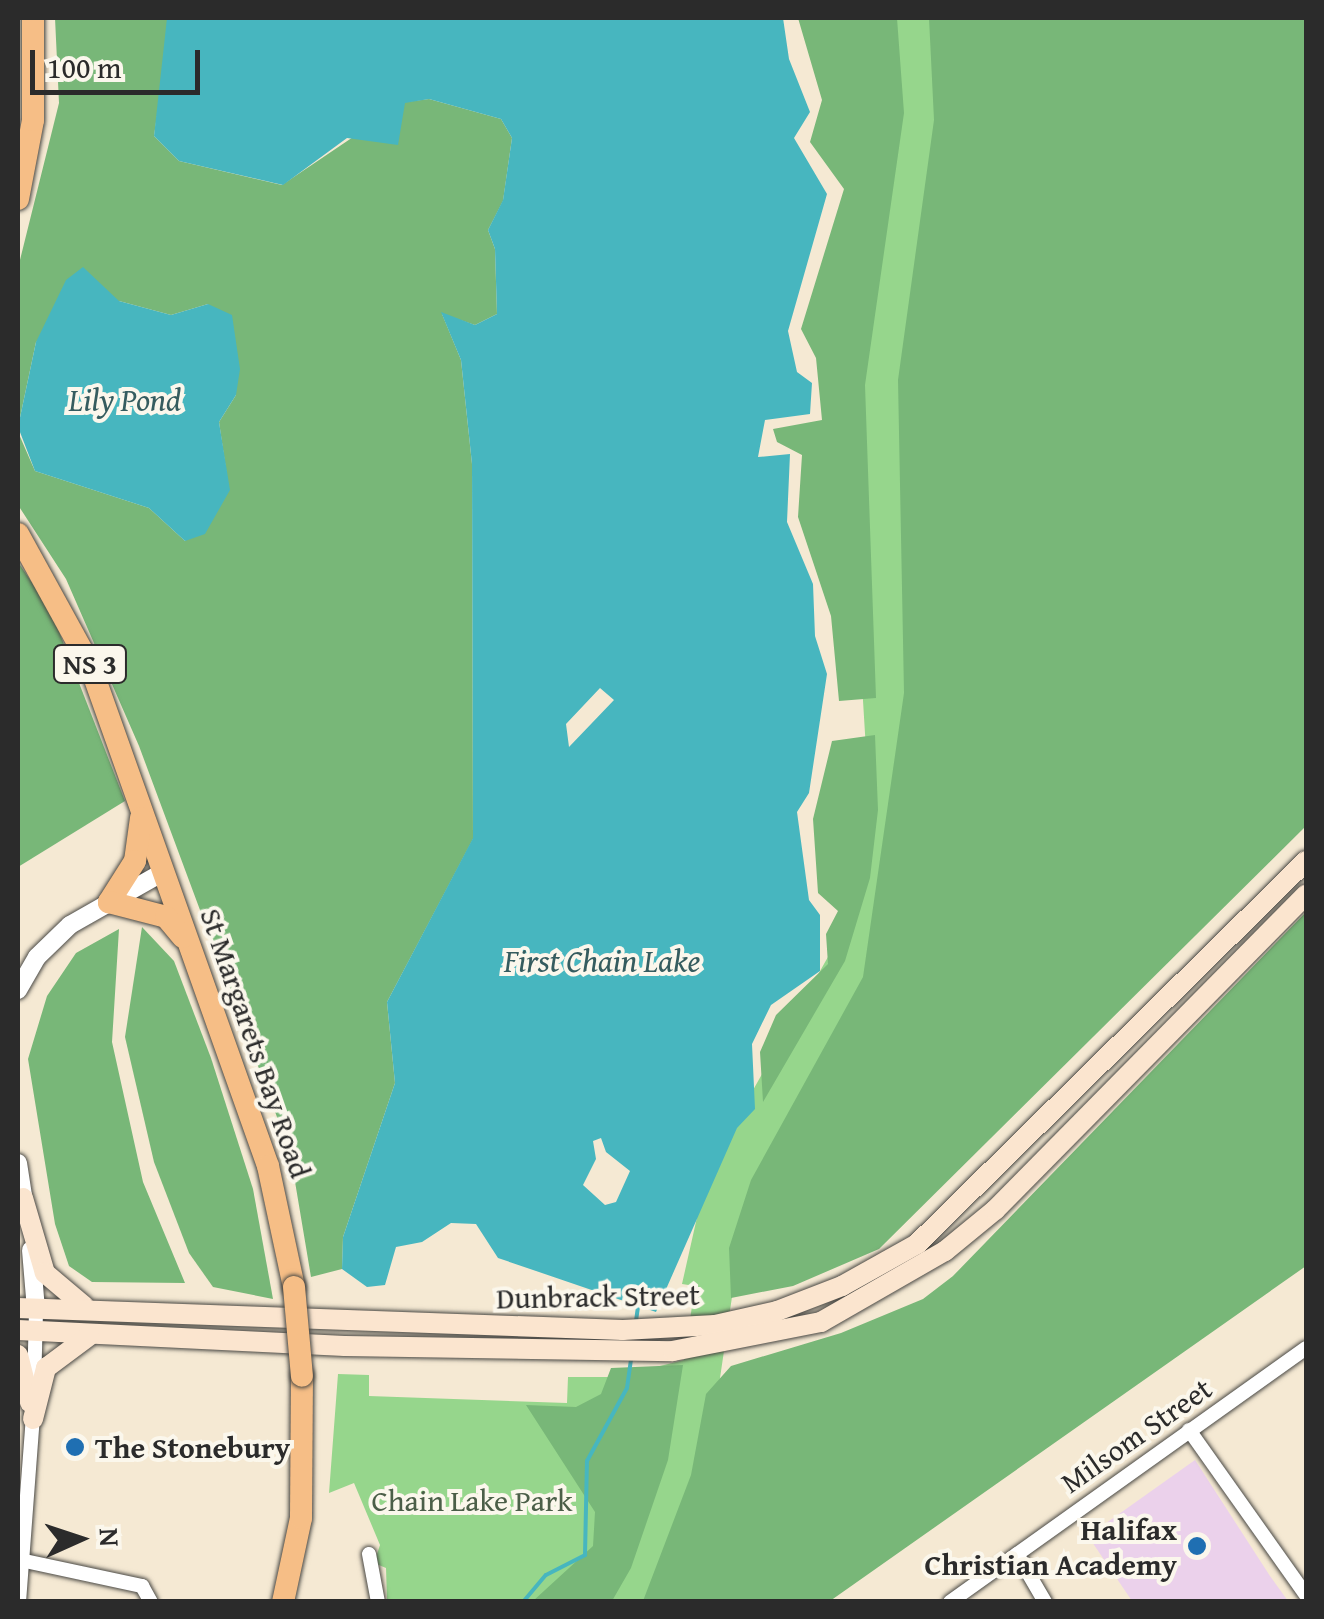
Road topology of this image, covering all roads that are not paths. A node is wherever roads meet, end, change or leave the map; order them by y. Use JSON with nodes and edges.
{"nodes":[{"id":1,"x":33,"y":18,"type":"edge"},
{"id":2,"x":18,"y":198,"type":"edge"},
{"id":3,"x":18,"y":534,"type":"edge"},
{"id":4,"x":139,"y":805,"type":"junction"},
{"id":5,"x":1306,"y":861,"type":"edge"},
{"id":6,"x":165,"y":871,"type":"junction"},
{"id":7,"x":1306,"y":896,"type":"edge"},
{"id":8,"x":110,"y":902,"type":"junction"},
{"id":9,"x":192,"y":945,"type":"junction"},
{"id":10,"x":18,"y":990,"type":"edge"},
{"id":11,"x":18,"y":1163,"type":"edge"},
{"id":12,"x":23,"y":1198,"type":"junction"},
{"id":13,"x":18,"y":1231,"type":"edge"},
{"id":14,"x":27,"y":1308,"type":"edge"},
{"id":15,"x":96,"y":1310,"type":"junction"},
{"id":16,"x":27,"y":1331,"type":"edge"},
{"id":17,"x":102,"y":1333,"type":"junction"},
{"id":18,"x":1305,"y":1354,"type":"edge"},
{"id":19,"x":18,"y":1355,"type":"edge"},
{"id":20,"x":32,"y":1419,"type":"junction"},
{"id":21,"x":1189,"y":1430,"type":"junction"},
{"id":22,"x":370,"y":1554,"type":"dead end"},
{"id":23,"x":1017,"y":1554,"type":"junction"},
{"id":24,"x":26,"y":1561,"type":"junction"},
{"id":25,"x":1306,"y":1595,"type":"edge"},
{"id":26,"x":19,"y":1602,"type":"edge"},
{"id":27,"x":152,"y":1602,"type":"edge"},
{"id":28,"x":283,"y":1602,"type":"edge"},
{"id":29,"x":378,"y":1602,"type":"edge"},
{"id":30,"x":950,"y":1602,"type":"edge"},
{"id":31,"x":1045,"y":1602,"type":"edge"}],
"edges":[{"from":1,"to":2,"type":"main road"},
{"from":3,"to":4,"type":"main road","name":"St Margarets Bay Road","number":"NS 3"},
{"from":4,"to":6,"type":"main road","name":"St Margarets Bay Road","number":"NS 3"},
{"from":4,"to":8,"type":"main road"},
{"from":5,"to":15,"type":"main road","name":"Dunbrack Street"},
{"from":6,"to":8,"type":"street"},
{"from":6,"to":9,"type":"main road","name":"St Margarets Bay Road","number":"NS 3"},
{"from":7,"to":17,"type":"main road","name":"Dunbrack Street"},
{"from":8,"to":9,"type":"main road"},
{"from":8,"to":10,"type":"street"},
{"from":9,"to":28,"type":"main road","name":"St Margarets Bay Road","number":"NS 3","bridge":true},
{"from":11,"to":12,"type":"street"},
{"from":12,"to":13,"type":"main road"},
{"from":12,"to":14,"type":"street"},
{"from":12,"to":15,"type":"main road"},
{"from":14,"to":15,"type":"main road","name":"Dunbrack Street"},
{"from":14,"to":16,"type":"street"},
{"from":16,"to":17,"type":"main road","name":"Dunbrack Street"},
{"from":16,"to":20,"type":"street"},
{"from":17,"to":20,"type":"main road"},
{"from":18,"to":21,"type":"street","name":"Milsom Street"},
{"from":19,"to":20,"type":"main road"},
{"from":20,"to":24,"type":"street"},
{"from":21,"to":23,"type":"street","name":"Milsom Street"},
{"from":21,"to":25,"type":"street"},
{"from":22,"to":29,"type":"street"},
{"from":23,"to":30,"type":"street","name":"Milsom Street"},
{"from":23,"to":31,"type":"street"},
{"from":24,"to":26,"type":"street"},
{"from":24,"to":27,"type":"street"}]}
